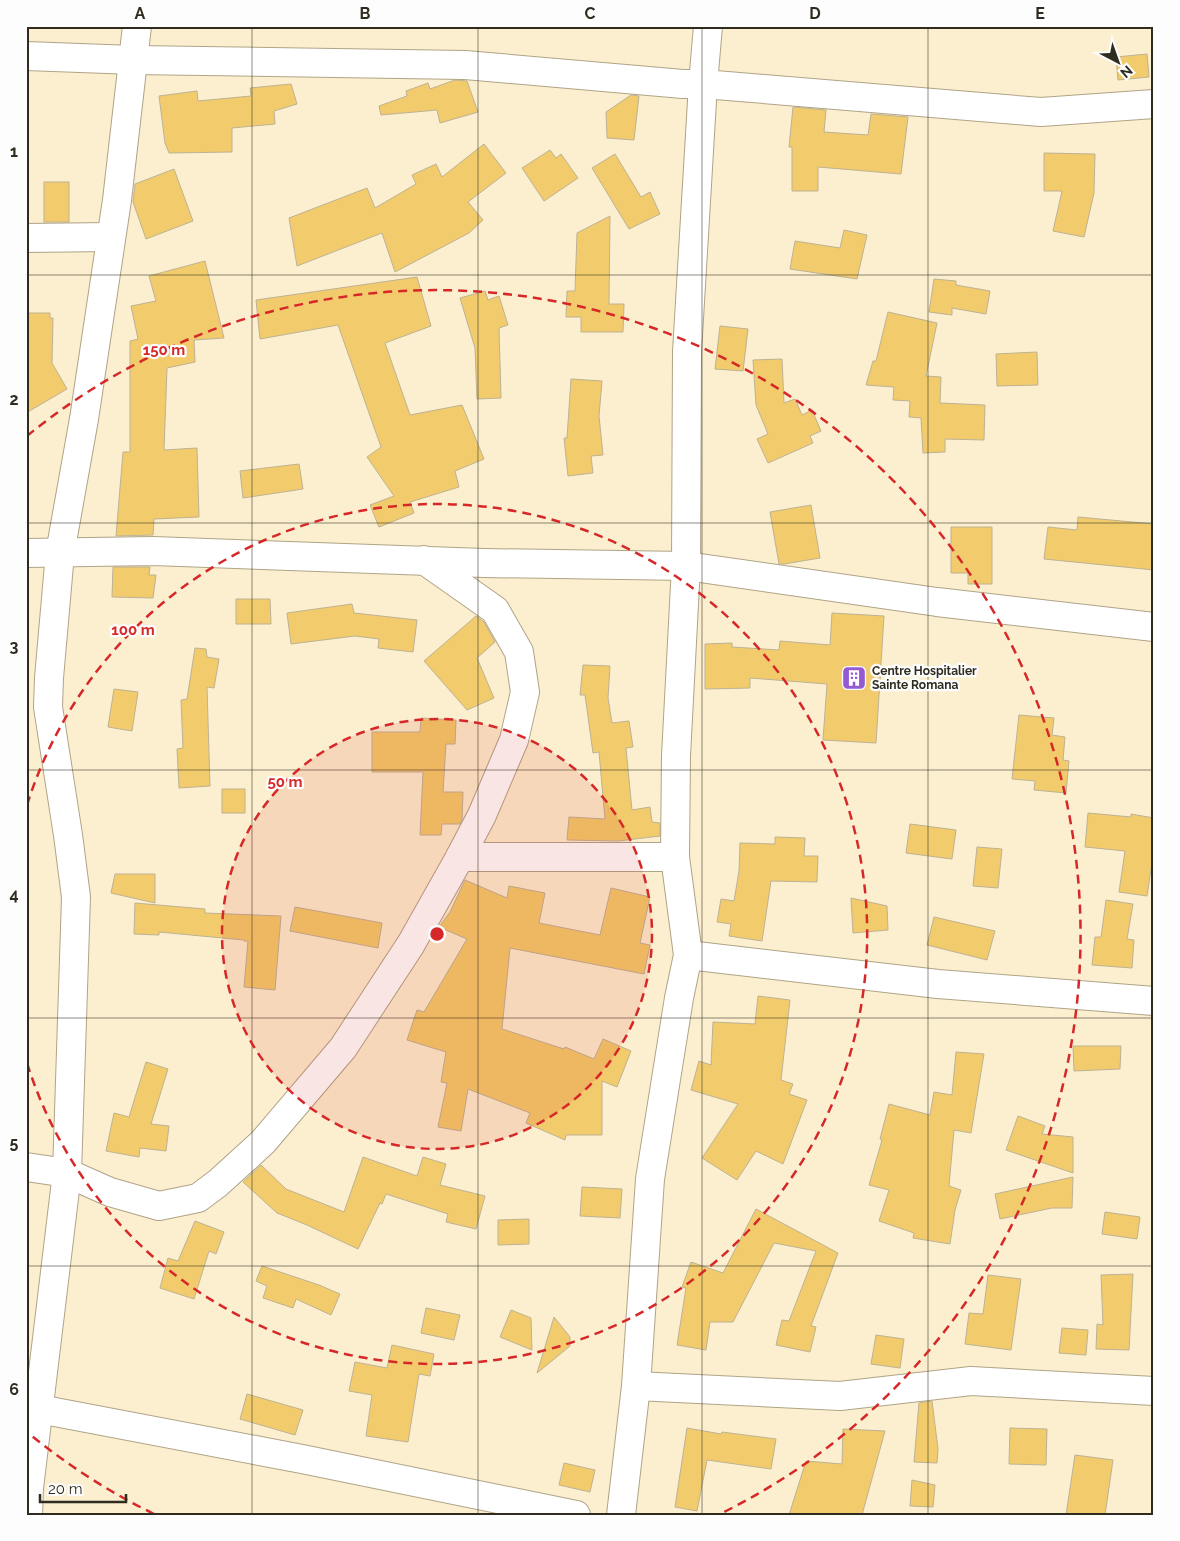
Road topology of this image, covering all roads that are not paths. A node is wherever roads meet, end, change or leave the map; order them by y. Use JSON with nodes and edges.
{"nodes":[{"id":1,"x":137,"y":26,"type":"edge"},
{"id":2,"x":708,"y":26,"type":"edge"},
{"id":3,"x":26,"y":56,"type":"edge"},
{"id":4,"x":134,"y":60,"type":"junction"},
{"id":5,"x":703,"y":84,"type":"junction"},
{"id":6,"x":1154,"y":104,"type":"edge"},
{"id":7,"x":111,"y":236,"type":"junction"},
{"id":8,"x":26,"y":238,"type":"edge"},
{"id":9,"x":26,"y":553,"type":"edge"},
{"id":10,"x":60,"y":553,"type":"junction"},
{"id":11,"x":424,"y":560,"type":"junction"},
{"id":12,"x":686,"y":566,"type":"junction"},
{"id":13,"x":1154,"y":627,"type":"edge"},
{"id":14,"x":460,"y":857,"type":"junction"},
{"id":15,"x":675,"y":858,"type":"junction"},
{"id":16,"x":688,"y":955,"type":"junction"},
{"id":17,"x":1154,"y":1000,"type":"edge"},
{"id":18,"x":26,"y":1167,"type":"edge"},
{"id":19,"x":66,"y":1173,"type":"junction"},
{"id":20,"x":636,"y":1386,"type":"junction"},
{"id":21,"x":1154,"y":1390,"type":"edge"},
{"id":22,"x":38,"y":1408,"type":"junction"},
{"id":23,"x":28,"y":1488,"type":"edge"},
{"id":24,"x":28,"y":1515,"type":"edge"},
{"id":25,"x":576,"y":1515,"type":"edge"},
{"id":26,"x":621,"y":1515,"type":"edge"}],
"edges":[{"from":1,"to":4,"type":"street"},
{"from":2,"to":5,"type":"street"},
{"from":3,"to":4,"type":"street"},
{"from":4,"to":5,"type":"street"},
{"from":4,"to":7,"type":"street"},
{"from":5,"to":6,"type":"street"},
{"from":5,"to":12,"type":"street"},
{"from":7,"to":8,"type":"street"},
{"from":7,"to":10,"type":"street"},
{"from":9,"to":10,"type":"street"},
{"from":10,"to":11,"type":"street"},
{"from":10,"to":19,"type":"street"},
{"from":11,"to":12,"type":"street"},
{"from":11,"to":14,"type":"street"},
{"from":12,"to":13,"type":"street"},
{"from":12,"to":15,"type":"street"},
{"from":14,"to":15,"type":"street"},
{"from":14,"to":19,"type":"street"},
{"from":15,"to":16,"type":"street"},
{"from":16,"to":17,"type":"street"},
{"from":16,"to":20,"type":"street"},
{"from":18,"to":19,"type":"street"},
{"from":19,"to":22,"type":"street"},
{"from":20,"to":21,"type":"street"},
{"from":20,"to":26,"type":"street"},
{"from":22,"to":23,"type":"street"},
{"from":22,"to":25,"type":"street"},
{"from":23,"to":24,"type":"street"}]}
